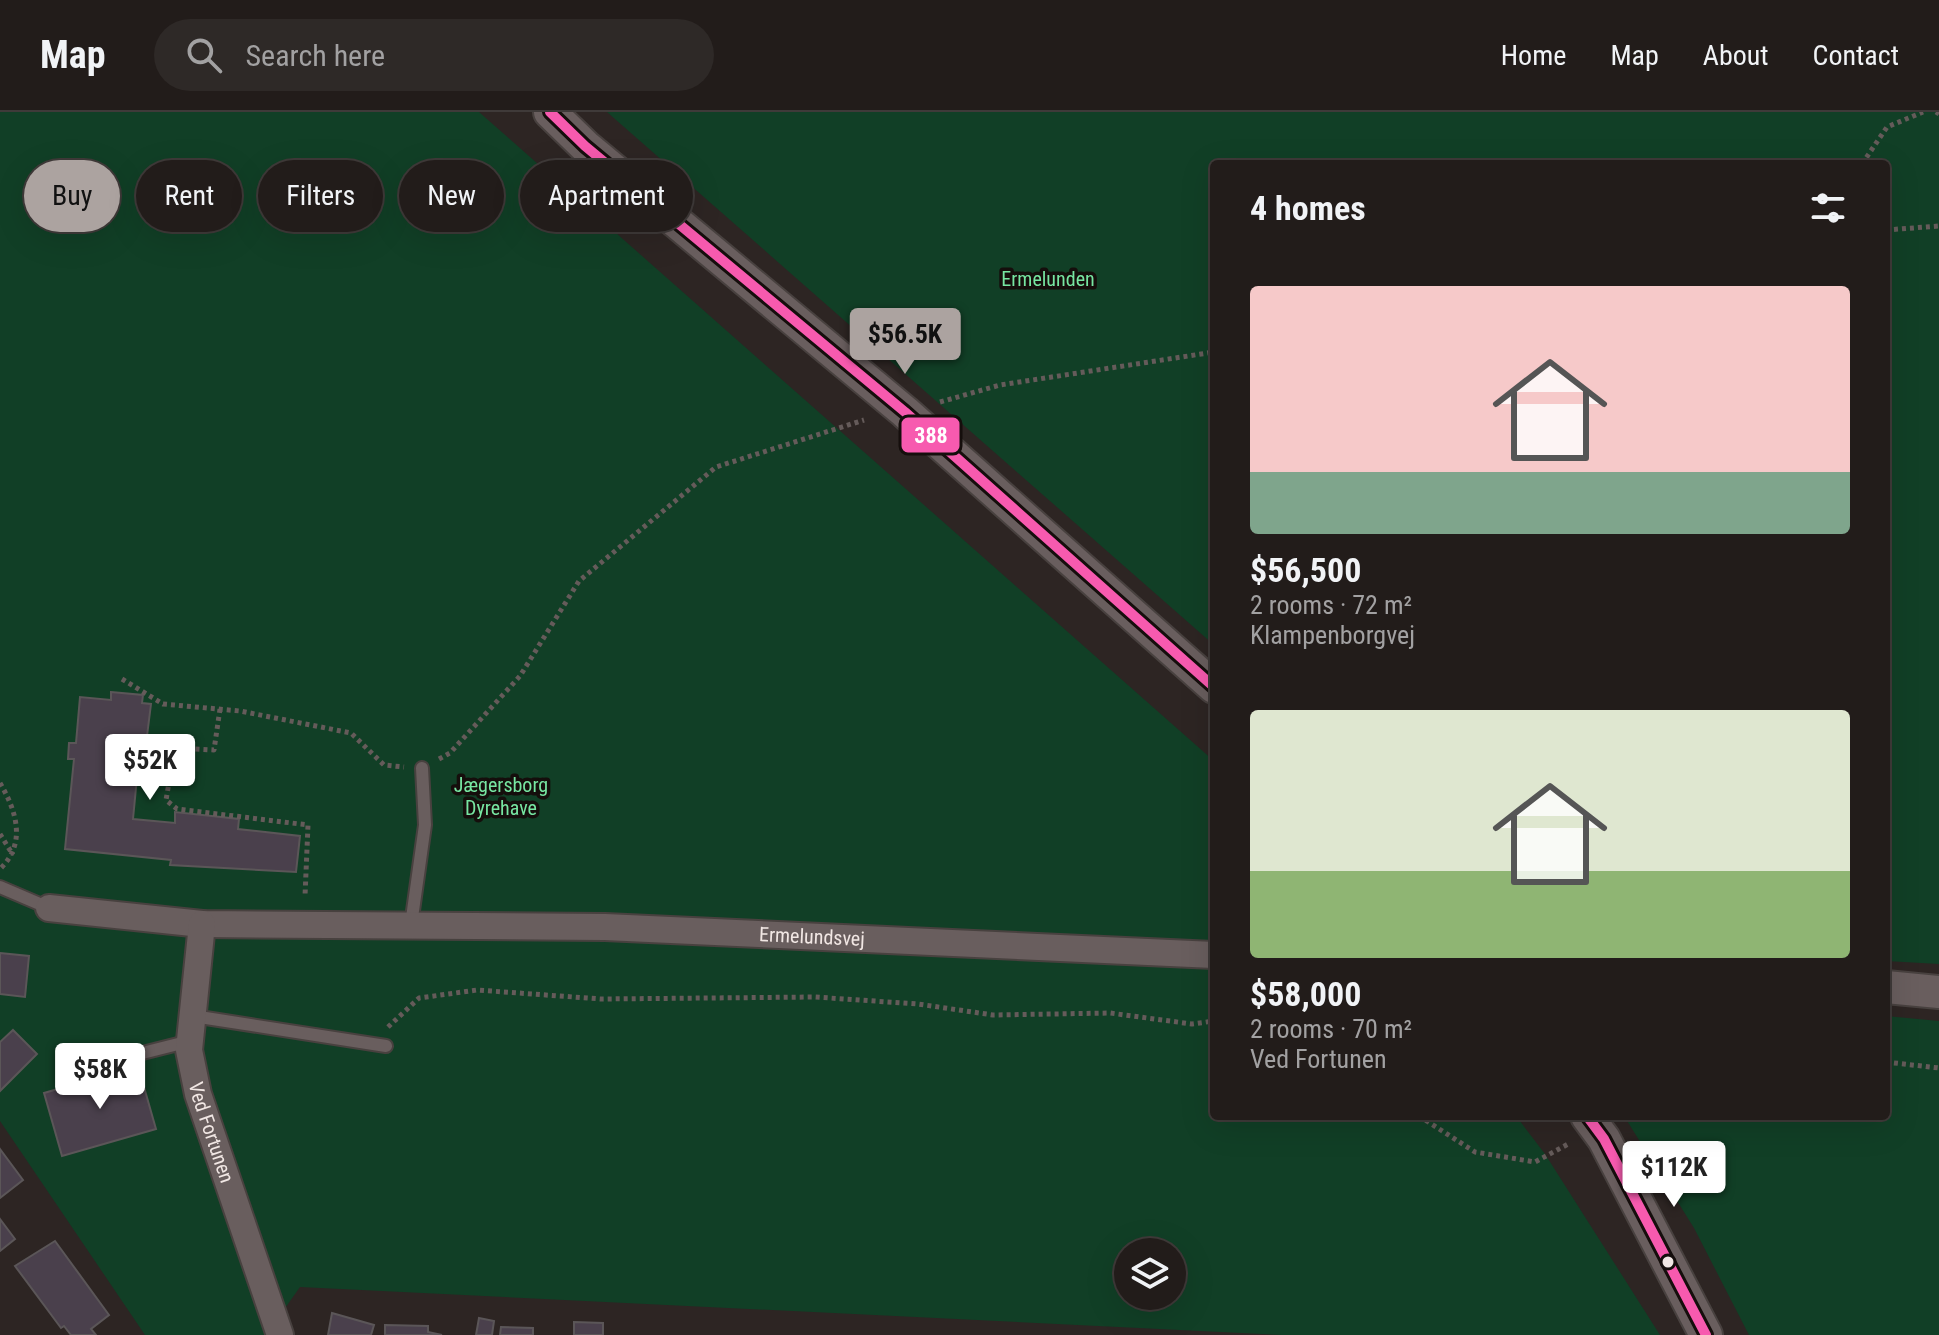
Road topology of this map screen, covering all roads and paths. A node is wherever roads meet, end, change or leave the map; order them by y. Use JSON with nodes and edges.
{"nodes":[{"id":1,"x":550,"y":112,"type":"edge"},
{"id":2,"x":1923,"y":112,"type":"edge"},
{"id":3,"x":1865,"y":160,"type":"edge"},
{"id":4,"x":1939,"y":226,"type":"edge"},
{"id":5,"x":1890,"y":230,"type":"edge"},
{"id":6,"x":1210,"y":353,"type":"edge"},
{"id":7,"x":905,"y":412,"type":"junction"},
{"id":8,"x":122,"y":679,"type":"dead end"},
{"id":9,"x":1210,"y":683,"type":"edge"},
{"id":10,"x":220,"y":709,"type":"junction"},
{"id":11,"x":422,"y":768,"type":"junction"},
{"id":12,"x":0,"y":783,"type":"edge"},
{"id":13,"x":0,"y":834,"type":"edge"},
{"id":14,"x":13,"y":856,"type":"junction"},
{"id":15,"x":0,"y":868,"type":"edge"},
{"id":16,"x":0,"y":887,"type":"edge"},
{"id":17,"x":49,"y":908,"type":"joint"},
{"id":18,"x":202,"y":924,"type":"junction"},
{"id":19,"x":305,"y":924,"type":"junction"},
{"id":20,"x":411,"y":925,"type":"junction"},
{"id":21,"x":1210,"y":955,"type":"edge"},
{"id":22,"x":1890,"y":987,"type":"edge"},
{"id":23,"x":1939,"y":992,"type":"edge"},
{"id":24,"x":1210,"y":1022,"type":"edge"},
{"id":25,"x":191,"y":1029,"type":"junction"},
{"id":26,"x":370,"y":1044,"type":"junction"},
{"id":27,"x":386,"y":1046,"type":"dead end"},
{"id":28,"x":1890,"y":1062,"type":"edge"},
{"id":29,"x":1939,"y":1068,"type":"edge"},
{"id":30,"x":79,"y":1069,"type":"dead end"},
{"id":31,"x":1425,"y":1120,"type":"edge"},
{"id":32,"x":1592,"y":1122,"type":"edge"},
{"id":33,"x":280,"y":1335,"type":"edge"},
{"id":34,"x":1706,"y":1335,"type":"edge"}],
"edges":[{"from":1,"to":7,"type":"street"},
{"from":2,"to":3,"type":"path"},
{"from":4,"to":5,"type":"path"},
{"from":6,"to":7,"type":"path"},
{"from":7,"to":9,"type":"street"},
{"from":7,"to":11,"type":"path"},
{"from":8,"to":10,"type":"path"},
{"from":10,"to":11,"type":"path"},
{"from":10,"to":19,"type":"path"},
{"from":11,"to":20,"type":"lane"},
{"from":12,"to":14,"type":"path"},
{"from":13,"to":14,"type":"path"},
{"from":14,"to":15,"type":"path"},
{"from":16,"to":17,"type":"lane"},
{"from":17,"to":18,"type":"street"},
{"from":18,"to":19,"type":"street"},
{"from":18,"to":25,"type":"street","name":"Ved Fortunen"},
{"from":19,"to":20,"type":"street"},
{"from":20,"to":21,"type":"street","name":"Ermelundsvej"},
{"from":22,"to":23,"type":"street"},
{"from":24,"to":26,"type":"path"},
{"from":25,"to":26,"type":"lane"},
{"from":25,"to":30,"type":"lane"},
{"from":25,"to":33,"type":"street","name":"Ved Fortunen"},
{"from":26,"to":27,"type":"lane"},
{"from":28,"to":29,"type":"path"},
{"from":31,"to":32,"type":"path"},
{"from":32,"to":34,"type":"street"}]}
